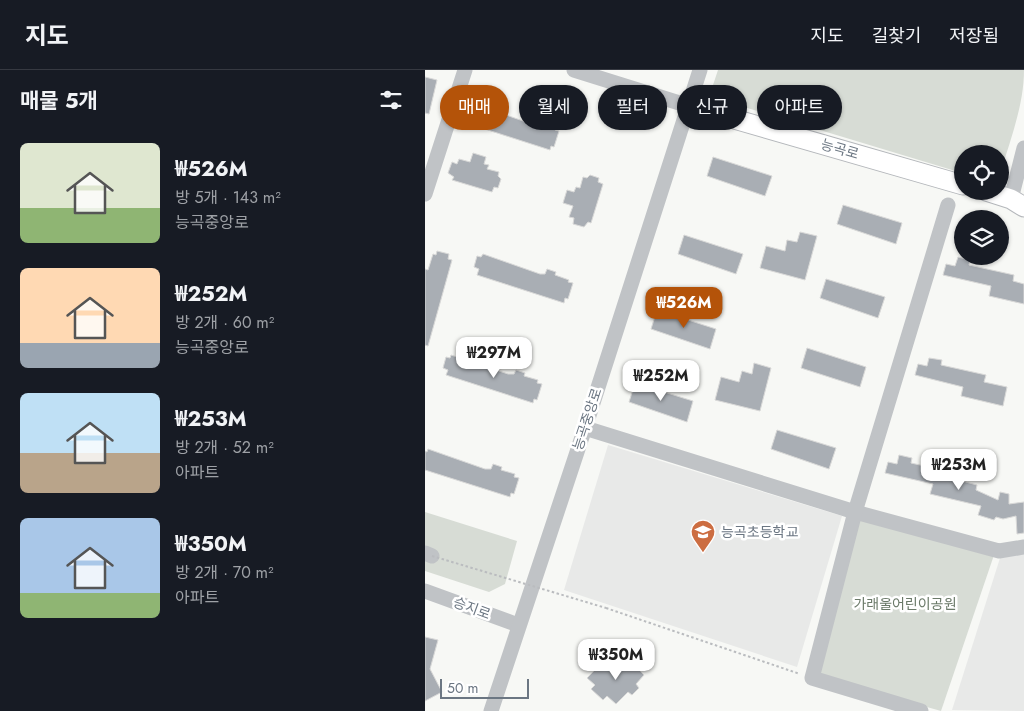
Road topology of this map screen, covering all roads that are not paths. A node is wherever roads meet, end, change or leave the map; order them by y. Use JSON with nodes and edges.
{"nodes":[{"id":1,"x":465,"y":70,"type":"edge"},
{"id":2,"x":574,"y":70,"type":"edge"},
{"id":3,"x":700,"y":70,"type":"edge"},
{"id":4,"x":597,"y":74,"type":"edge"},
{"id":5,"x":695,"y":85,"type":"edge"},
{"id":6,"x":677,"y":102,"type":"edge"},
{"id":7,"x":747,"y":123,"type":"edge"},
{"id":8,"x":681,"y":130,"type":"edge"},
{"id":9,"x":1024,"y":148,"type":"edge"},
{"id":10,"x":954,"y":181,"type":"edge"},
{"id":11,"x":425,"y":194,"type":"edge"},
{"id":12,"x":1018,"y":203,"type":"edge"},
{"id":13,"x":948,"y":205,"type":"dead end"},
{"id":14,"x":585,"y":428,"type":"junction"},
{"id":15,"x":855,"y":512,"type":"junction"},
{"id":16,"x":1024,"y":547,"type":"edge"},
{"id":17,"x":425,"y":591,"type":"edge"},
{"id":18,"x":519,"y":625,"type":"junction"},
{"id":19,"x":491,"y":711,"type":"edge"},
{"id":20,"x":921,"y":711,"type":"edge"}],
"edges":[{"from":1,"to":11,"type":"street"},
{"from":2,"to":4,"type":"street","name":"능곡로"},
{"from":3,"to":5,"type":"street","name":"능곡중앙로"},
{"from":4,"to":6,"type":"street","name":"능곡로"},
{"from":7,"to":10,"type":"main road","name":"능곡로"},
{"from":8,"to":14,"type":"street","name":"능곡중앙로"},
{"from":9,"to":12,"type":"street"},
{"from":13,"to":15,"type":"street"},
{"from":14,"to":15,"type":"street"},
{"from":14,"to":18,"type":"street","name":"능곡중앙로"},
{"from":15,"to":16,"type":"street"},
{"from":15,"to":20,"type":"street"},
{"from":17,"to":18,"type":"street","name":"승지로"},
{"from":18,"to":19,"type":"street","name":"능곡중앙로"}]}
